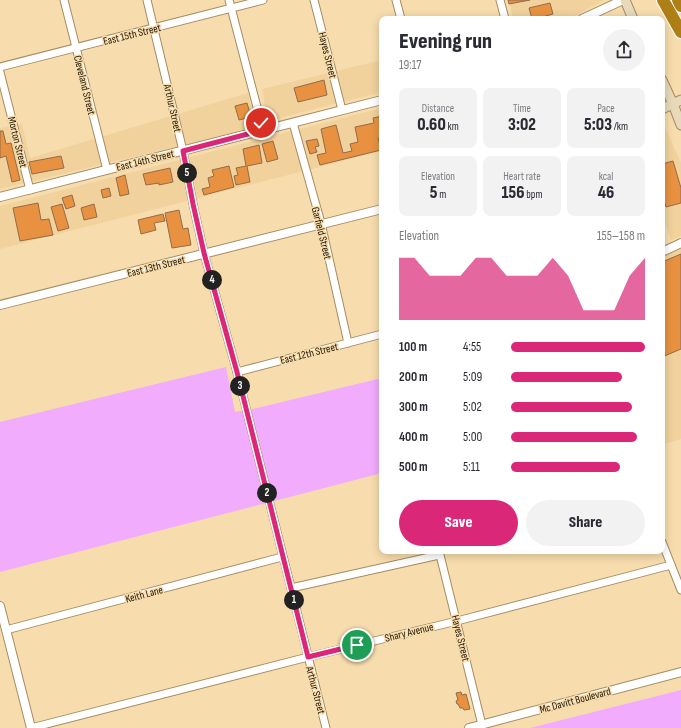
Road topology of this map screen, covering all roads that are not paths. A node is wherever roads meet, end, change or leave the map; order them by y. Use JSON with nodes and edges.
{"nodes":[{"id":1,"x":64,"y":0,"type":"edge"},
{"id":2,"x":147,"y":0,"type":"edge"},
{"id":3,"x":229,"y":0,"type":"edge"},
{"id":4,"x":263,"y":0,"type":"edge"},
{"id":5,"x":314,"y":0,"type":"edge"},
{"id":6,"x":396,"y":0,"type":"edge"},
{"id":7,"x":500,"y":0,"type":"edge"},
{"id":8,"x":624,"y":0,"type":"edge"},
{"id":9,"x":662,"y":0,"type":"edge"},
{"id":10,"x":678,"y":0,"type":"edge"},
{"id":11,"x":681,"y":6,"type":"edge"},
{"id":12,"x":231,"y":8,"type":"junction"},
{"id":13,"x":400,"y":16,"type":"edge"},
{"id":14,"x":504,"y":16,"type":"edge"},
{"id":15,"x":589,"y":16,"type":"edge"},
{"id":16,"x":632,"y":16,"type":"edge"},
{"id":17,"x":154,"y":28,"type":"junction"},
{"id":18,"x":681,"y":32,"type":"edge"},
{"id":19,"x":76,"y":48,"type":"junction"},
{"id":20,"x":0,"y":67,"type":"edge"},
{"id":21,"x":0,"y":72,"type":"edge"},
{"id":22,"x":665,"y":84,"type":"edge"},
{"id":23,"x":379,"y":101,"type":"edge"},
{"id":24,"x":677,"y":102,"type":"edge"},
{"id":25,"x":665,"y":108,"type":"edge"},
{"id":26,"x":342,"y":110,"type":"junction"},
{"id":27,"x":293,"y":123,"type":"junction"},
{"id":28,"x":681,"y":125,"type":"edge"},
{"id":29,"x":263,"y":130,"type":"junction"},
{"id":30,"x":183,"y":151,"type":"junction"},
{"id":31,"x":107,"y":170,"type":"junction"},
{"id":32,"x":30,"y":190,"type":"junction"},
{"id":33,"x":0,"y":197,"type":"edge"},
{"id":34,"x":379,"y":210,"type":"edge"},
{"id":35,"x":321,"y":223,"type":"junction"},
{"id":36,"x":681,"y":243,"type":"edge"},
{"id":37,"x":665,"y":251,"type":"edge"},
{"id":38,"x":204,"y":253,"type":"junction"},
{"id":39,"x":0,"y":306,"type":"edge"},
{"id":40,"x":379,"y":335,"type":"edge"},
{"id":41,"x":348,"y":344,"type":"junction"},
{"id":42,"x":237,"y":372,"type":"junction"},
{"id":43,"x":665,"y":550,"type":"edge"},
{"id":44,"x":435,"y":554,"type":"edge"},
{"id":45,"x":439,"y":554,"type":"edge"},
{"id":46,"x":282,"y":557,"type":"junction"},
{"id":47,"x":671,"y":565,"type":"junction"},
{"id":48,"x":291,"y":588,"type":"junction"},
{"id":49,"x":681,"y":590,"type":"edge"},
{"id":50,"x":0,"y":606,"type":"edge"},
{"id":51,"x":457,"y":620,"type":"junction"},
{"id":52,"x":6,"y":630,"type":"junction"},
{"id":53,"x":308,"y":657,"type":"junction"},
{"id":54,"x":681,"y":672,"type":"edge"},
{"id":55,"x":482,"y":725,"type":"junction"},
{"id":56,"x":31,"y":728,"type":"edge"},
{"id":57,"x":326,"y":728,"type":"edge"},
{"id":58,"x":469,"y":728,"type":"edge"}],
"edges":[{"from":1,"to":19,"type":"street","name":"Cleveland Street"},
{"from":2,"to":17,"type":"street","name":"Arthur Street"},
{"from":3,"to":12,"type":"street"},
{"from":4,"to":12,"type":"street","name":"East 15th Street"},
{"from":5,"to":26,"type":"street","name":"Hayes Street"},
{"from":6,"to":13,"type":"street"},
{"from":7,"to":14,"type":"street"},
{"from":8,"to":15,"type":"street"},
{"from":8,"to":16,"type":"main road"},
{"from":9,"to":18,"type":"highway"},
{"from":10,"to":11,"type":"highway"},
{"from":12,"to":17,"type":"street","name":"East 15th Street"},
{"from":12,"to":29,"type":"street"},
{"from":17,"to":19,"type":"street","name":"East 15th Street"},
{"from":17,"to":30,"type":"street","name":"Arthur Street"},
{"from":19,"to":20,"type":"street","name":"East 15th Street"},
{"from":19,"to":31,"type":"street","name":"Cleveland Street"},
{"from":21,"to":32,"type":"street","name":"Morton Street"},
{"from":22,"to":24,"type":"main road"},
{"from":23,"to":26,"type":"street","name":"East 14th Street"},
{"from":24,"to":25,"type":"main road"},
{"from":24,"to":28,"type":"main road"},
{"from":26,"to":27,"type":"street","name":"East 14th Street"},
{"from":27,"to":29,"type":"street","name":"East 14th Street"},
{"from":27,"to":35,"type":"street","name":"Garfield Street"},
{"from":29,"to":30,"type":"street","name":"East 14th Street"},
{"from":30,"to":31,"type":"street","name":"East 14th Street"},
{"from":30,"to":38,"type":"street","name":"Arthur Street"},
{"from":31,"to":32,"type":"street","name":"East 14th Street"},
{"from":32,"to":33,"type":"street","name":"East 14th Street"},
{"from":34,"to":35,"type":"street","name":"East 13th Street"},
{"from":35,"to":38,"type":"street","name":"East 13th Street"},
{"from":35,"to":41,"type":"street","name":"Garfield Street"},
{"from":36,"to":37,"type":"street"},
{"from":38,"to":39,"type":"street","name":"East 13th Street"},
{"from":38,"to":42,"type":"street","name":"Arthur Street"},
{"from":40,"to":41,"type":"street","name":"East 12th Street"},
{"from":41,"to":42,"type":"street","name":"East 12th Street"},
{"from":42,"to":46,"type":"street","name":"Arthur Street"},
{"from":43,"to":47,"type":"street"},
{"from":44,"to":48,"type":"street"},
{"from":45,"to":51,"type":"street","name":"Hayes Street"},
{"from":46,"to":48,"type":"street","name":"Arthur Street"},
{"from":46,"to":52,"type":"street","name":"Keith Lane"},
{"from":47,"to":49,"type":"street"},
{"from":47,"to":51,"type":"street","name":"Shary Avenue"},
{"from":48,"to":53,"type":"street","name":"Arthur Street"},
{"from":50,"to":52,"type":"street"},
{"from":51,"to":53,"type":"street","name":"Shary Avenue"},
{"from":51,"to":55,"type":"street","name":"Hayes Street"},
{"from":52,"to":56,"type":"street"},
{"from":53,"to":56,"type":"street","name":"Shary Avenue"},
{"from":53,"to":57,"type":"street","name":"Arthur Street"},
{"from":54,"to":55,"type":"street","name":"Mc Davitt Boulevard"},
{"from":55,"to":58,"type":"street","name":"Mc Davitt Boulevard"}]}
